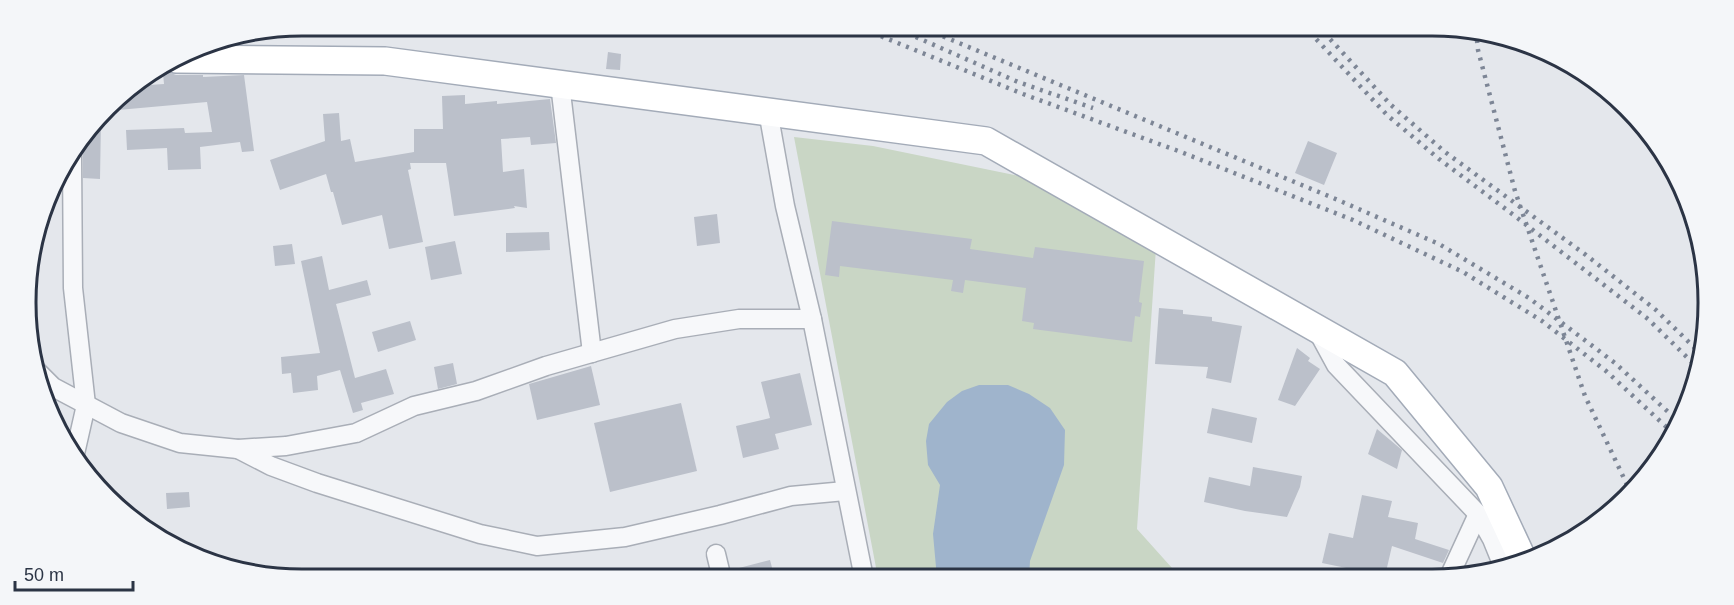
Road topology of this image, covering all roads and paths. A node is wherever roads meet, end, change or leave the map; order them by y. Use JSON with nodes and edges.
{"nodes":[{"id":1,"x":194,"y":59,"type":"edge"},
{"id":2,"x":560,"y":84,"type":"junction"},
{"id":3,"x":768,"y":111,"type":"junction"},
{"id":4,"x":72,"y":169,"type":"edge"},
{"id":5,"x":812,"y":319,"type":"junction"},
{"id":6,"x":1316,"y":328,"type":"junction"},
{"id":7,"x":592,"y":353,"type":"junction"},
{"id":8,"x":48,"y":383,"type":"edge"},
{"id":9,"x":86,"y":405,"type":"junction"},
{"id":10,"x":77,"y":444,"type":"edge"},
{"id":11,"x":238,"y":449,"type":"junction"},
{"id":12,"x":845,"y":491,"type":"junction"},
{"id":13,"x":1478,"y":514,"type":"junction"},
{"id":14,"x":716,"y":554,"type":"dead end"},
{"id":15,"x":1520,"y":554,"type":"edge"},
{"id":16,"x":1500,"y":560,"type":"edge"},
{"id":17,"x":1453,"y":568,"type":"edge"},
{"id":18,"x":720,"y":569,"type":"edge"},
{"id":19,"x":862,"y":569,"type":"edge"}],
"edges":[{"from":1,"to":2,"type":"main road"},
{"from":2,"to":3,"type":"main road"},
{"from":2,"to":7,"type":"street"},
{"from":3,"to":5,"type":"street"},
{"from":3,"to":6,"type":"main road"},
{"from":4,"to":9,"type":"street"},
{"from":5,"to":7,"type":"street"},
{"from":5,"to":12,"type":"street"},
{"from":6,"to":13,"type":"street"},
{"from":6,"to":15,"type":"main road"},
{"from":7,"to":11,"type":"street"},
{"from":8,"to":9,"type":"street"},
{"from":9,"to":10,"type":"street"},
{"from":9,"to":11,"type":"street"},
{"from":11,"to":12,"type":"street"},
{"from":12,"to":19,"type":"street"},
{"from":13,"to":16,"type":"street"},
{"from":13,"to":17,"type":"street"},
{"from":14,"to":18,"type":"street"}]}
